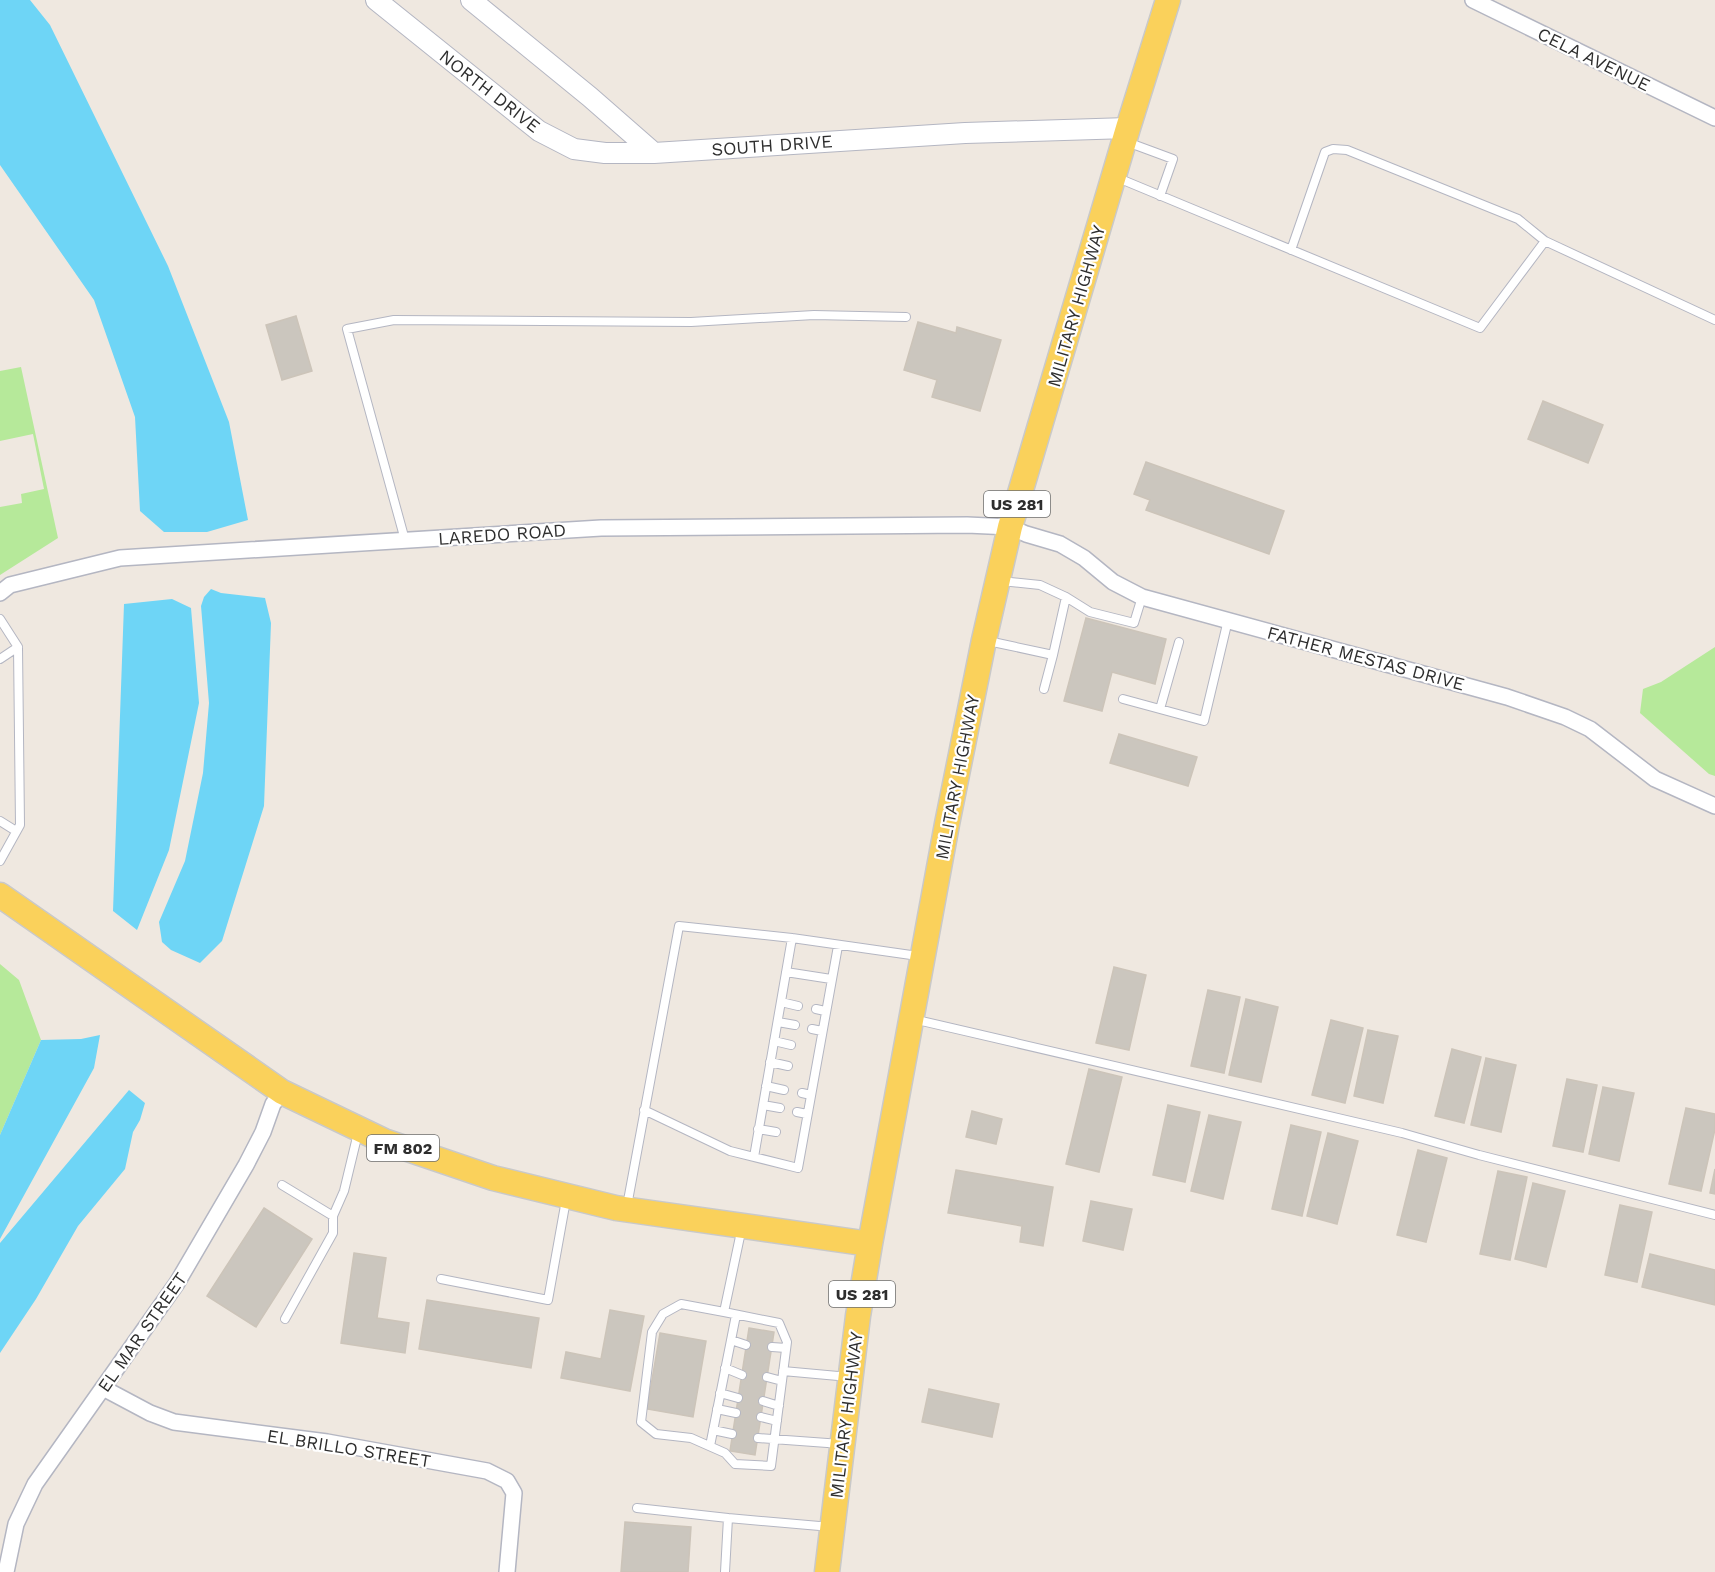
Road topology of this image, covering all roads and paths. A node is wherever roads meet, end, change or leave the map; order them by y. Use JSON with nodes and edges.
{"nodes":[{"id":1,"x":376,"y":0,"type":"edge"},
{"id":2,"x":471,"y":0,"type":"edge"},
{"id":3,"x":1168,"y":0,"type":"edge"},
{"id":4,"x":1473,"y":0,"type":"edge"},
{"id":5,"x":1715,"y":118,"type":"edge"},
{"id":6,"x":1126,"y":135,"type":"junction"},
{"id":7,"x":654,"y":153,"type":"junction"},
{"id":8,"x":1114,"y":177,"type":"junction"},
{"id":9,"x":1160,"y":196,"type":"junction"},
{"id":10,"x":1545,"y":241,"type":"junction"},
{"id":11,"x":1291,"y":250,"type":"junction"},
{"id":12,"x":906,"y":317,"type":"dead end"},
{"id":13,"x":1715,"y":320,"type":"edge"},
{"id":14,"x":1010,"y":527,"type":"junction"},
{"id":15,"x":405,"y":540,"type":"junction"},
{"id":16,"x":997,"y":580,"type":"junction"},
{"id":17,"x":0,"y":593,"type":"edge"},
{"id":18,"x":1066,"y":597,"type":"junction"},
{"id":19,"x":1142,"y":597,"type":"junction"},
{"id":20,"x":0,"y":619,"type":"edge"},
{"id":21,"x":1228,"y":621,"type":"junction"},
{"id":22,"x":984,"y":640,"type":"junction"},
{"id":23,"x":1179,"y":642,"type":"dead end"},
{"id":24,"x":18,"y":647,"type":"junction"},
{"id":25,"x":1053,"y":655,"type":"junction"},
{"id":26,"x":0,"y":659,"type":"edge"},
{"id":27,"x":1044,"y":689,"type":"dead end"},
{"id":28,"x":1123,"y":699,"type":"dead end"},
{"id":29,"x":1160,"y":709,"type":"junction"},
{"id":30,"x":1715,"y":806,"type":"edge"},
{"id":31,"x":0,"y":821,"type":"edge"},
{"id":32,"x":16,"y":831,"type":"junction"},
{"id":33,"x":0,"y":861,"type":"edge"},
{"id":34,"x":0,"y":896,"type":"edge"},
{"id":35,"x":792,"y":938,"type":"junction"},
{"id":36,"x":838,"y":946,"type":"junction"},
{"id":37,"x":923,"y":957,"type":"junction"},
{"id":38,"x":786,"y":972,"type":"junction"},
{"id":39,"x":831,"y":979,"type":"junction"},
{"id":40,"x":781,"y":1002,"type":"junction"},
{"id":41,"x":798,"y":1006,"type":"dead end"},
{"id":42,"x":816,"y":1009,"type":"dead end"},
{"id":43,"x":825,"y":1011,"type":"junction"},
{"id":44,"x":911,"y":1019,"type":"junction"},
{"id":45,"x":778,"y":1022,"type":"junction"},
{"id":46,"x":795,"y":1025,"type":"dead end"},
{"id":47,"x":812,"y":1029,"type":"dead end"},
{"id":48,"x":822,"y":1031,"type":"junction"},
{"id":49,"x":774,"y":1041,"type":"junction"},
{"id":50,"x":791,"y":1045,"type":"dead end"},
{"id":51,"x":770,"y":1062,"type":"junction"},
{"id":52,"x":788,"y":1066,"type":"dead end"},
{"id":53,"x":766,"y":1086,"type":"junction"},
{"id":54,"x":784,"y":1090,"type":"dead end"},
{"id":55,"x":282,"y":1092,"type":"junction"},
{"id":56,"x":802,"y":1094,"type":"dead end"},
{"id":57,"x":811,"y":1095,"type":"junction"},
{"id":58,"x":763,"y":1104,"type":"junction"},
{"id":59,"x":780,"y":1108,"type":"dead end"},
{"id":60,"x":644,"y":1110,"type":"junction"},
{"id":61,"x":797,"y":1112,"type":"dead end"},
{"id":62,"x":807,"y":1114,"type":"junction"},
{"id":63,"x":359,"y":1129,"type":"junction"},
{"id":64,"x":759,"y":1129,"type":"junction"},
{"id":65,"x":776,"y":1132,"type":"dead end"},
{"id":66,"x":754,"y":1157,"type":"junction"},
{"id":67,"x":282,"y":1185,"type":"dead end"},
{"id":68,"x":566,"y":1195,"type":"junction"},
{"id":69,"x":627,"y":1209,"type":"junction"},
{"id":70,"x":1715,"y":1215,"type":"edge"},
{"id":71,"x":333,"y":1216,"type":"junction"},
{"id":72,"x":742,"y":1226,"type":"junction"},
{"id":73,"x":870,"y":1244,"type":"junction"},
{"id":74,"x":441,"y":1280,"type":"dead end"},
{"id":75,"x":724,"y":1312,"type":"junction"},
{"id":76,"x":736,"y":1315,"type":"junction"},
{"id":77,"x":285,"y":1319,"type":"dead end"},
{"id":78,"x":731,"y":1340,"type":"junction"},
{"id":79,"x":746,"y":1345,"type":"dead end"},
{"id":80,"x":772,"y":1347,"type":"dead end"},
{"id":81,"x":786,"y":1348,"type":"junction"},
{"id":82,"x":725,"y":1368,"type":"junction"},
{"id":83,"x":783,"y":1371,"type":"junction"},
{"id":84,"x":742,"y":1375,"type":"dead end"},
{"id":85,"x":767,"y":1377,"type":"dead end"},
{"id":86,"x":850,"y":1377,"type":"junction"},
{"id":87,"x":782,"y":1381,"type":"junction"},
{"id":88,"x":103,"y":1388,"type":"junction"},
{"id":89,"x":720,"y":1393,"type":"junction"},
{"id":90,"x":738,"y":1398,"type":"dead end"},
{"id":91,"x":763,"y":1401,"type":"dead end"},
{"id":92,"x":779,"y":1406,"type":"junction"},
{"id":93,"x":717,"y":1409,"type":"junction"},
{"id":94,"x":735,"y":1413,"type":"dead end"},
{"id":95,"x":761,"y":1418,"type":"dead end"},
{"id":96,"x":777,"y":1421,"type":"junction"},
{"id":97,"x":713,"y":1430,"type":"junction"},
{"id":98,"x":732,"y":1434,"type":"dead end"},
{"id":99,"x":758,"y":1438,"type":"dead end"},
{"id":100,"x":775,"y":1440,"type":"junction"},
{"id":101,"x":842,"y":1444,"type":"junction"},
{"id":102,"x":710,"y":1446,"type":"junction"},
{"id":103,"x":637,"y":1508,"type":"dead end"},
{"id":104,"x":728,"y":1518,"type":"junction"},
{"id":105,"x":832,"y":1527,"type":"junction"},
{"id":106,"x":6,"y":1572,"type":"edge"},
{"id":107,"x":507,"y":1572,"type":"edge"},
{"id":108,"x":725,"y":1572,"type":"edge"},
{"id":109,"x":826,"y":1572,"type":"edge"}],
"edges":[{"from":1,"to":7,"type":"street","name":"NORTH DRIVE"},
{"from":2,"to":7,"type":"street"},
{"from":3,"to":6,"type":"main road","name":"MILITARY HIGHWAY","number":"US 281"},
{"from":4,"to":5,"type":"street","name":"CELA AVENUE"},
{"from":6,"to":7,"type":"street","name":"SOUTH DRIVE"},
{"from":6,"to":8,"type":"main road","name":"MILITARY HIGHWAY","number":"US 281"},
{"from":6,"to":9,"type":"lane"},
{"from":8,"to":9,"type":"lane"},
{"from":8,"to":14,"type":"main road","name":"MILITARY HIGHWAY","number":"US 281"},
{"from":9,"to":11,"type":"lane"},
{"from":10,"to":11,"type":"lane"},
{"from":10,"to":11,"type":"lane"},
{"from":10,"to":13,"type":"lane"},
{"from":12,"to":15,"type":"lane"},
{"from":14,"to":15,"type":"street","name":"LAREDO ROAD"},
{"from":14,"to":16,"type":"main road","name":"MILITARY HIGHWAY","number":"US 281"},
{"from":14,"to":19,"type":"street","name":"FATHER MESTAS DRIVE"},
{"from":15,"to":17,"type":"street","name":"LAREDO ROAD"},
{"from":16,"to":18,"type":"lane"},
{"from":16,"to":22,"type":"main road","name":"MILITARY HIGHWAY","number":"US 281"},
{"from":18,"to":19,"type":"lane"},
{"from":18,"to":25,"type":"lane"},
{"from":19,"to":21,"type":"street","name":"FATHER MESTAS DRIVE"},
{"from":20,"to":24,"type":"lane"},
{"from":21,"to":29,"type":"lane"},
{"from":21,"to":30,"type":"street","name":"FATHER MESTAS DRIVE"},
{"from":22,"to":25,"type":"lane"},
{"from":22,"to":37,"type":"main road","name":"MILITARY HIGHWAY","number":"US 281"},
{"from":23,"to":29,"type":"lane"},
{"from":24,"to":26,"type":"lane"},
{"from":24,"to":32,"type":"lane"},
{"from":25,"to":27,"type":"lane"},
{"from":28,"to":29,"type":"lane"},
{"from":31,"to":32,"type":"lane"},
{"from":32,"to":33,"type":"lane"},
{"from":34,"to":55,"type":"main road","number":"FM 802"},
{"from":35,"to":36,"type":"lane"},
{"from":35,"to":38,"type":"lane"},
{"from":35,"to":60,"type":"lane"},
{"from":36,"to":37,"type":"lane"},
{"from":36,"to":39,"type":"lane"},
{"from":37,"to":44,"type":"main road","name":"MILITARY HIGHWAY","number":"US 281"},
{"from":38,"to":39,"type":"lane"},
{"from":38,"to":40,"type":"lane"},
{"from":39,"to":43,"type":"lane"},
{"from":40,"to":41,"type":"lane"},
{"from":40,"to":45,"type":"lane"},
{"from":42,"to":43,"type":"lane"},
{"from":43,"to":48,"type":"lane"},
{"from":44,"to":70,"type":"lane"},
{"from":44,"to":73,"type":"main road","name":"MILITARY HIGHWAY","number":"US 281"},
{"from":45,"to":46,"type":"lane"},
{"from":45,"to":49,"type":"lane"},
{"from":47,"to":48,"type":"lane"},
{"from":48,"to":57,"type":"lane"},
{"from":49,"to":50,"type":"lane"},
{"from":49,"to":51,"type":"lane"},
{"from":51,"to":52,"type":"lane"},
{"from":51,"to":53,"type":"lane"},
{"from":53,"to":54,"type":"lane"},
{"from":53,"to":58,"type":"lane"},
{"from":55,"to":63,"type":"main road","number":"FM 802"},
{"from":55,"to":88,"type":"street","name":"EL MAR STREET"},
{"from":56,"to":57,"type":"lane"},
{"from":57,"to":62,"type":"lane"},
{"from":58,"to":59,"type":"lane"},
{"from":58,"to":64,"type":"lane"},
{"from":60,"to":66,"type":"lane"},
{"from":60,"to":69,"type":"lane"},
{"from":61,"to":62,"type":"lane"},
{"from":62,"to":66,"type":"lane"},
{"from":63,"to":68,"type":"main road","number":"FM 802"},
{"from":63,"to":71,"type":"lane"},
{"from":64,"to":65,"type":"lane"},
{"from":64,"to":66,"type":"lane"},
{"from":67,"to":71,"type":"lane"},
{"from":68,"to":69,"type":"main road","number":"FM 802"},
{"from":68,"to":74,"type":"lane"},
{"from":69,"to":72,"type":"main road","number":"FM 802"},
{"from":71,"to":77,"type":"lane"},
{"from":72,"to":73,"type":"main road","number":"FM 802"},
{"from":72,"to":75,"type":"lane"},
{"from":73,"to":86,"type":"main road","name":"MILITARY HIGHWAY","number":"US 281"},
{"from":75,"to":76,"type":"lane"},
{"from":75,"to":102,"type":"lane"},
{"from":76,"to":78,"type":"lane"},
{"from":76,"to":81,"type":"lane"},
{"from":78,"to":79,"type":"lane"},
{"from":78,"to":82,"type":"lane"},
{"from":80,"to":81,"type":"lane"},
{"from":81,"to":83,"type":"lane"},
{"from":82,"to":84,"type":"lane"},
{"from":82,"to":89,"type":"lane"},
{"from":83,"to":86,"type":"lane"},
{"from":83,"to":87,"type":"lane"},
{"from":85,"to":87,"type":"lane"},
{"from":86,"to":101,"type":"main road","name":"MILITARY HIGHWAY","number":"US 281"},
{"from":87,"to":92,"type":"lane"},
{"from":88,"to":106,"type":"street","name":"EL MAR STREET"},
{"from":88,"to":107,"type":"street","name":"EL BRILLO STREET"},
{"from":89,"to":90,"type":"lane"},
{"from":89,"to":93,"type":"lane"},
{"from":91,"to":92,"type":"lane"},
{"from":92,"to":96,"type":"lane"},
{"from":93,"to":94,"type":"lane"},
{"from":93,"to":97,"type":"lane"},
{"from":95,"to":96,"type":"lane"},
{"from":96,"to":100,"type":"lane"},
{"from":97,"to":98,"type":"lane"},
{"from":97,"to":102,"type":"lane"},
{"from":99,"to":100,"type":"lane"},
{"from":100,"to":101,"type":"lane"},
{"from":100,"to":102,"type":"lane"},
{"from":101,"to":105,"type":"main road","name":"MILITARY HIGHWAY","number":"US 281"},
{"from":103,"to":104,"type":"lane"},
{"from":104,"to":105,"type":"lane"},
{"from":104,"to":108,"type":"lane"},
{"from":105,"to":109,"type":"main road","name":"MILITARY HIGHWAY","number":"US 281"}]}
